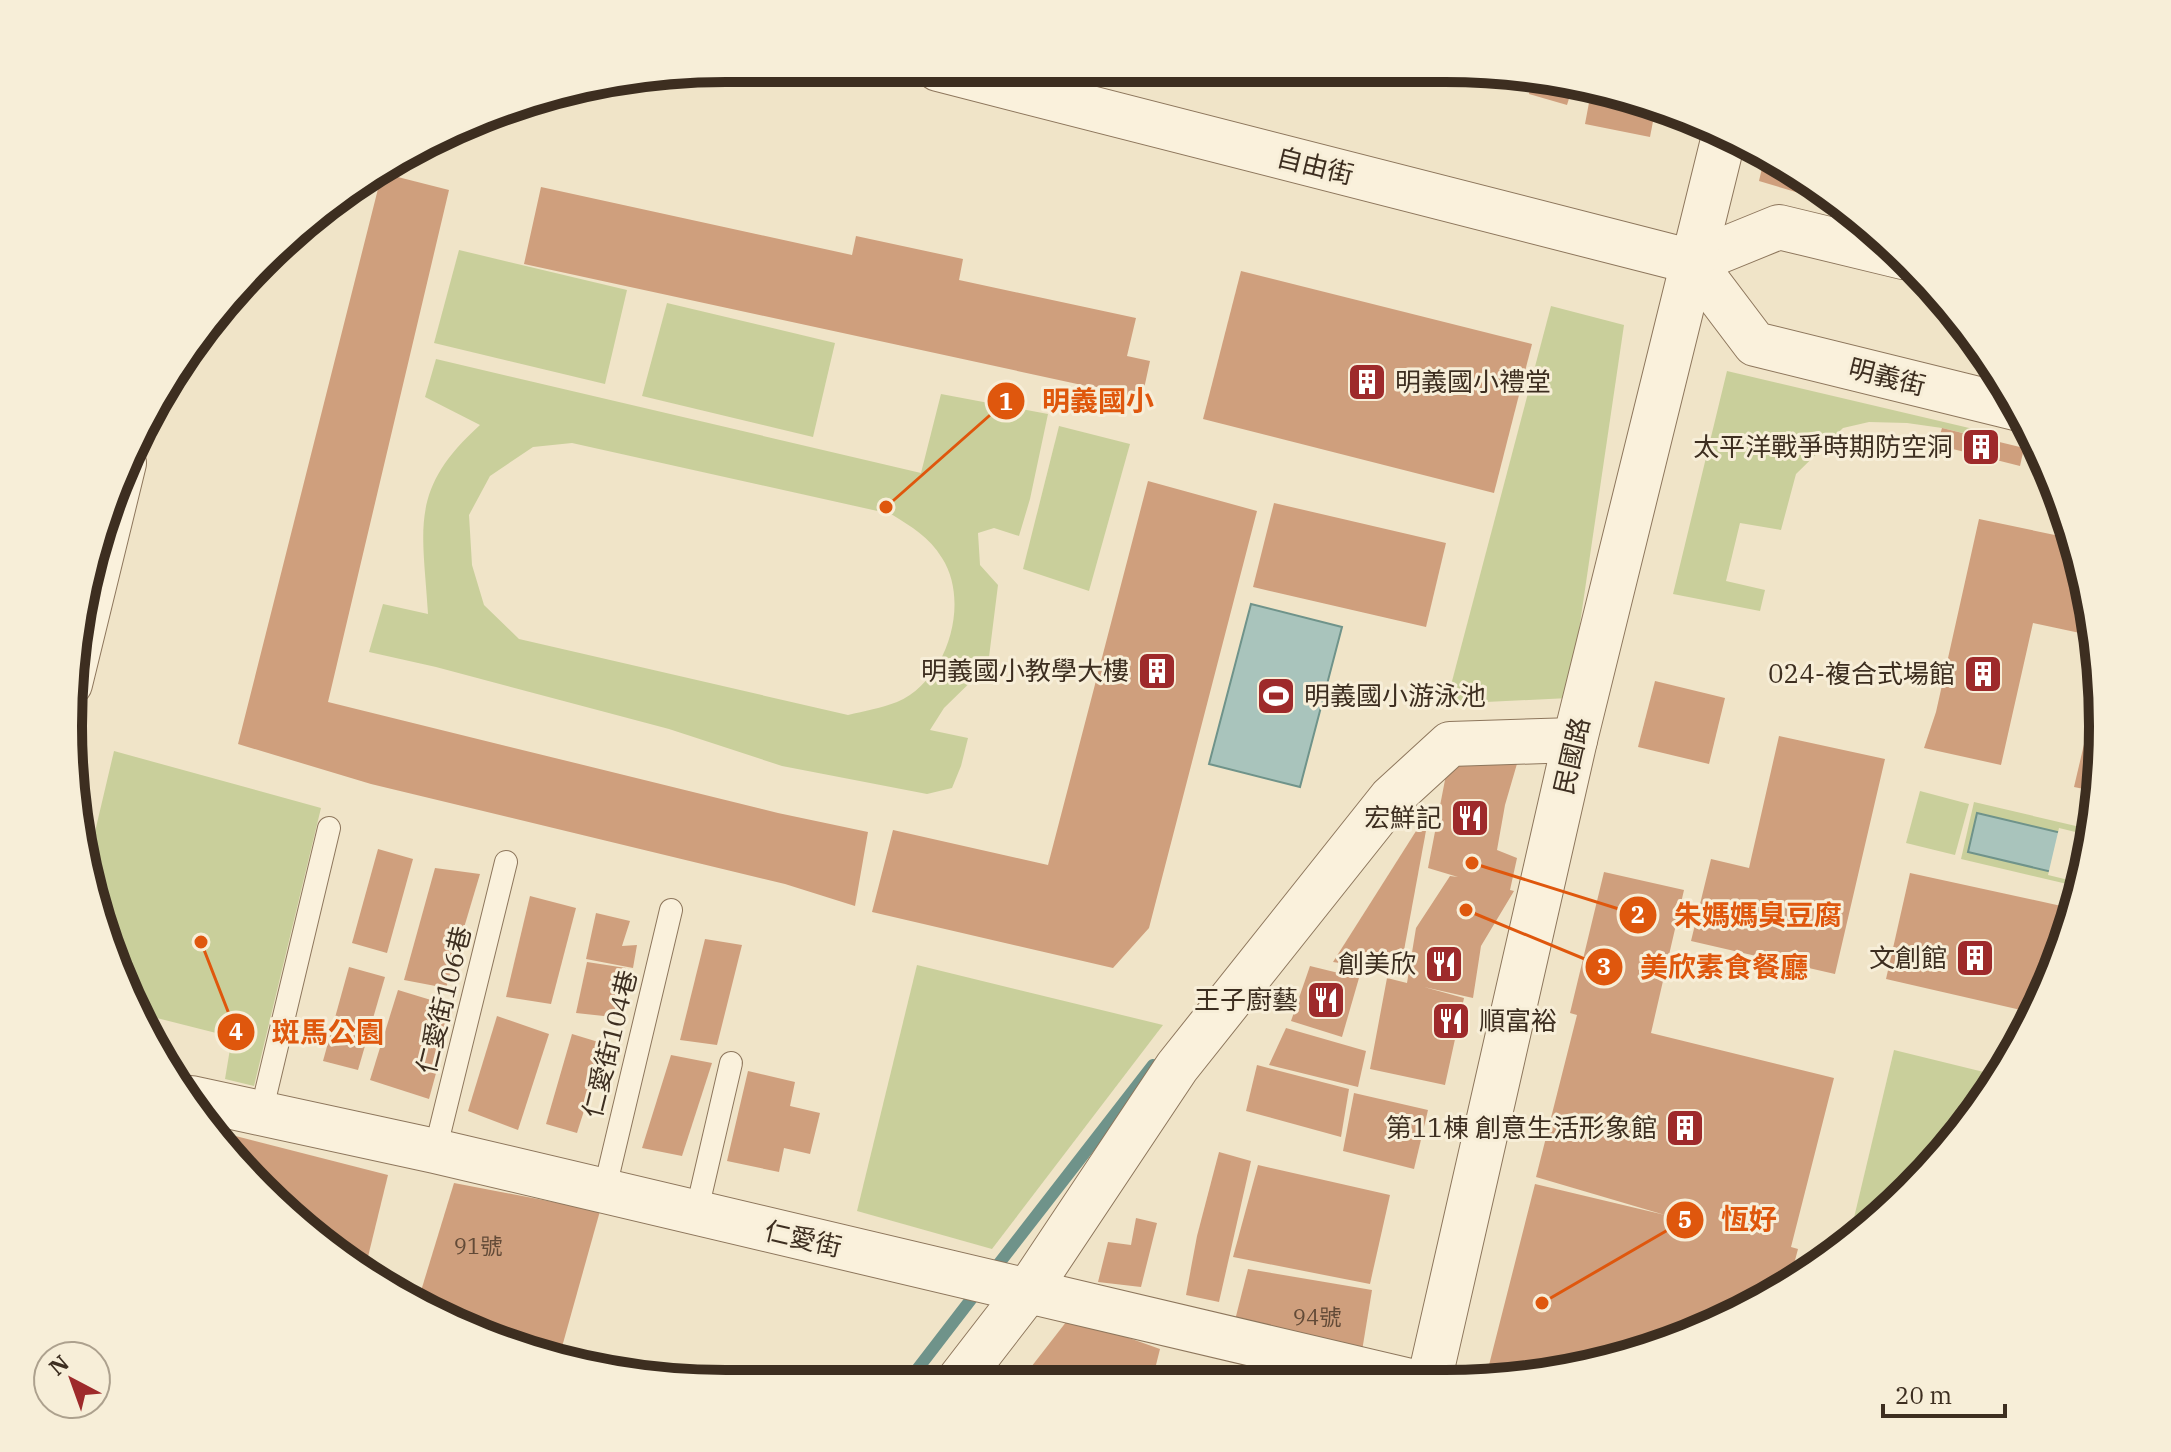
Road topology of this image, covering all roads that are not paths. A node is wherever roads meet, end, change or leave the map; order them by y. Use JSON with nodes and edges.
{"nodes":[{"id":1,"x":1000,"y":82,"type":"edge"},
{"id":2,"x":1722,"y":144,"type":"edge"},
{"id":3,"x":1880,"y":251,"type":"edge"},
{"id":4,"x":1693,"y":262,"type":"junction"},
{"id":5,"x":2004,"y":405,"type":"edge"},
{"id":6,"x":1575,"y":740,"type":"junction"},
{"id":7,"x":329,"y":828,"type":"dead end"},
{"id":8,"x":506,"y":862,"type":"dead end"},
{"id":9,"x":671,"y":910,"type":"dead end"},
{"id":10,"x":731,"y":1063,"type":"dead end"},
{"id":11,"x":203,"y":1100,"type":"edge"},
{"id":12,"x":261,"y":1113,"type":"junction"},
{"id":13,"x":435,"y":1151,"type":"junction"},
{"id":14,"x":604,"y":1192,"type":"junction"},
{"id":15,"x":696,"y":1214,"type":"junction"},
{"id":16,"x":999,"y":1285,"type":"junction"},
{"id":17,"x":963,"y":1370,"type":"edge"},
{"id":18,"x":1363,"y":1370,"type":"edge"},
{"id":19,"x":1432,"y":1370,"type":"edge"}],
"edges":[{"from":1,"to":4,"type":"street","name":"自由街"},
{"from":2,"to":4,"type":"street","name":"民國路"},
{"from":3,"to":4,"type":"street"},
{"from":4,"to":5,"type":"street","name":"明義街"},
{"from":4,"to":6,"type":"street","name":"民國路"},
{"from":6,"to":16,"type":"street"},
{"from":6,"to":19,"type":"street","name":"民國路"},
{"from":7,"to":12,"type":"lane"},
{"from":8,"to":13,"type":"lane","name":"仁愛街106巷"},
{"from":9,"to":14,"type":"lane","name":"仁愛街104巷"},
{"from":10,"to":15,"type":"lane"},
{"from":11,"to":12,"type":"street","name":"仁愛街"},
{"from":12,"to":13,"type":"street","name":"仁愛街"},
{"from":13,"to":14,"type":"street","name":"仁愛街"},
{"from":14,"to":15,"type":"street","name":"仁愛街"},
{"from":15,"to":16,"type":"street","name":"仁愛街"},
{"from":16,"to":17,"type":"street"},
{"from":16,"to":18,"type":"street","name":"仁愛街"}]}
